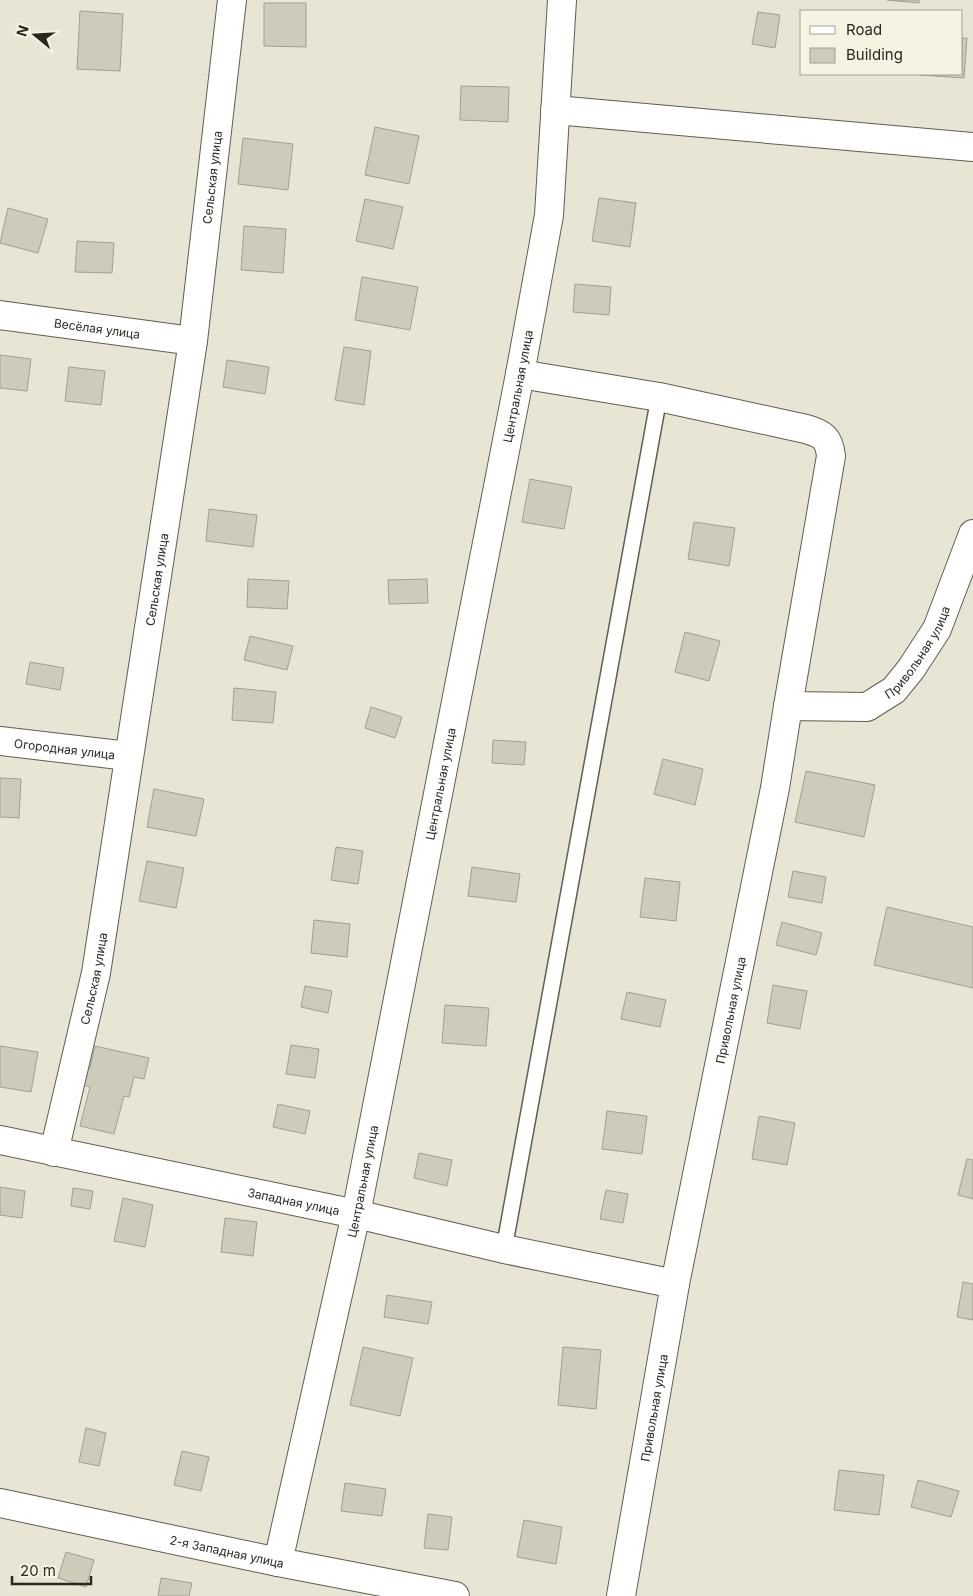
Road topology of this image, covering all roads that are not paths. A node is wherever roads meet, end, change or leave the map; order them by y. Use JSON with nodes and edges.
{"nodes":[{"id":1,"x":232,"y":0,"type":"edge"},
{"id":2,"x":562,"y":0,"type":"edge"},
{"id":3,"x":555,"y":110,"type":"junction"},
{"id":4,"x":973,"y":147,"type":"edge"},
{"id":5,"x":0,"y":315,"type":"edge"},
{"id":6,"x":193,"y":341,"type":"junction"},
{"id":7,"x":520,"y":374,"type":"junction"},
{"id":8,"x":659,"y":397,"type":"junction"},
{"id":9,"x":973,"y":534,"type":"edge"},
{"id":10,"x":788,"y":706,"type":"junction"},
{"id":11,"x":0,"y":741,"type":"edge"},
{"id":12,"x":128,"y":756,"type":"junction"},
{"id":13,"x":0,"y":1140,"type":"edge"},
{"id":14,"x":54,"y":1152,"type":"junction"},
{"id":15,"x":356,"y":1214,"type":"junction"},
{"id":16,"x":504,"y":1249,"type":"junction"},
{"id":17,"x":675,"y":1284,"type":"junction"},
{"id":18,"x":0,"y":1503,"type":"edge"},
{"id":19,"x":278,"y":1562,"type":"junction"},
{"id":20,"x":455,"y":1596,"type":"edge"},
{"id":21,"x":621,"y":1596,"type":"edge"}],
"edges":[{"from":1,"to":6,"type":"street","name":"Сельская улица"},
{"from":2,"to":3,"type":"street","name":"Центральная улица"},
{"from":3,"to":4,"type":"street"},
{"from":3,"to":7,"type":"street","name":"Центральная улица"},
{"from":5,"to":6,"type":"street","name":"Весёлая улица"},
{"from":6,"to":12,"type":"street","name":"Сельская улица"},
{"from":7,"to":8,"type":"street"},
{"from":7,"to":15,"type":"street","name":"Центральная улица"},
{"from":8,"to":10,"type":"street"},
{"from":8,"to":16,"type":"lane"},
{"from":9,"to":10,"type":"street","name":"Привольная улица"},
{"from":10,"to":17,"type":"street","name":"Привольная улица"},
{"from":11,"to":12,"type":"street","name":"Огородная улица"},
{"from":12,"to":14,"type":"street","name":"Сельская улица"},
{"from":13,"to":14,"type":"street","name":"Западная улица"},
{"from":14,"to":15,"type":"street","name":"Западная улица"},
{"from":15,"to":16,"type":"street","name":"Западная улица"},
{"from":15,"to":19,"type":"street","name":"Центральная улица"},
{"from":16,"to":17,"type":"street","name":"Западная улица"},
{"from":17,"to":21,"type":"street","name":"Привольная улица"},
{"from":18,"to":19,"type":"street","name":"2-я Западная улица"},
{"from":19,"to":20,"type":"street","name":"2-я Западная улица"}]}
